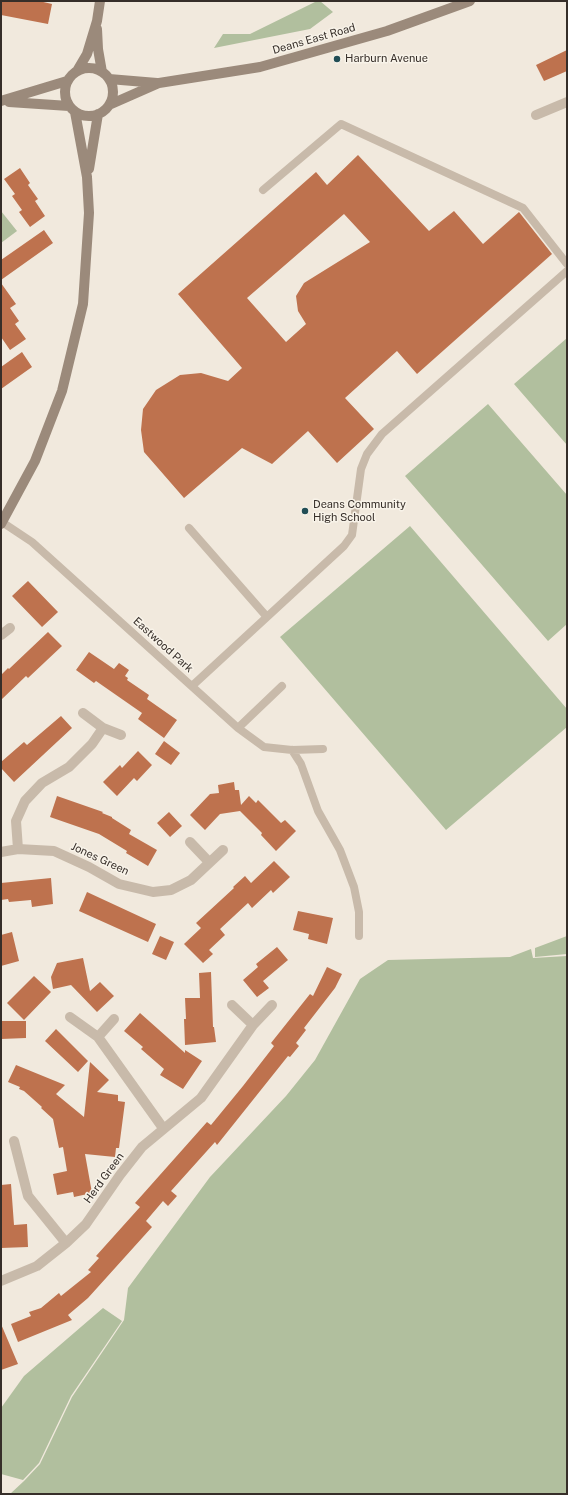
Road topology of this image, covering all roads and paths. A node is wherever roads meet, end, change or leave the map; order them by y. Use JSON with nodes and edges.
{"nodes":[{"id":1,"x":100,"y":1,"type":"edge"},
{"id":2,"x":470,"y":1,"type":"edge"},
{"id":3,"x":97,"y":21,"type":"junction"},
{"id":4,"x":77,"y":71,"type":"junction"},
{"id":5,"x":106,"y":76,"type":"junction"},
{"id":6,"x":67,"y":81,"type":"junction"},
{"id":7,"x":159,"y":83,"type":"junction"},
{"id":8,"x":1,"y":102,"type":"edge"},
{"id":9,"x":567,"y":102,"type":"edge"},
{"id":10,"x":109,"y":105,"type":"junction"},
{"id":11,"x":72,"y":109,"type":"junction"},
{"id":12,"x":98,"y":114,"type":"junction"},
{"id":13,"x":536,"y":115,"type":"dead end"},
{"id":14,"x":87,"y":177,"type":"junction"},
{"id":15,"x":263,"y":190,"type":"dead end"},
{"id":16,"x":567,"y":264,"type":"edge"},
{"id":17,"x":567,"y":271,"type":"edge"},
{"id":18,"x":1,"y":523,"type":"edge"},
{"id":19,"x":189,"y":528,"type":"dead end"},
{"id":20,"x":267,"y":618,"type":"junction"},
{"id":21,"x":10,"y":628,"type":"dead end"},
{"id":22,"x":1,"y":635,"type":"edge"},
{"id":23,"x":192,"y":686,"type":"junction"},
{"id":24,"x":282,"y":686,"type":"dead end"},
{"id":25,"x":83,"y":713,"type":"dead end"},
{"id":26,"x":103,"y":728,"type":"junction"},
{"id":27,"x":238,"y":728,"type":"junction"},
{"id":28,"x":121,"y":735,"type":"dead end"},
{"id":29,"x":292,"y":750,"type":"junction"},
{"id":30,"x":323,"y":750,"type":"dead end"},
{"id":31,"x":190,"y":842,"type":"dead end"},
{"id":32,"x":18,"y":850,"type":"junction"},
{"id":33,"x":223,"y":850,"type":"dead end"},
{"id":34,"x":1,"y":852,"type":"edge"},
{"id":35,"x":209,"y":862,"type":"junction"},
{"id":36,"x":359,"y":936,"type":"dead end"},
{"id":37,"x":232,"y":1005,"type":"dead end"},
{"id":38,"x":272,"y":1005,"type":"dead end"},
{"id":39,"x":70,"y":1017,"type":"dead end"},
{"id":40,"x":114,"y":1019,"type":"dead end"},
{"id":41,"x":254,"y":1025,"type":"junction"},
{"id":42,"x":98,"y":1037,"type":"junction"},
{"id":43,"x":163,"y":1128,"type":"junction"},
{"id":44,"x":14,"y":1141,"type":"dead end"},
{"id":45,"x":66,"y":1243,"type":"junction"},
{"id":46,"x":1,"y":1280,"type":"edge"}],
"edges":[{"from":1,"to":3,"type":"street"},
{"from":2,"to":7,"type":"street","name":"Deans East Road"},
{"from":3,"to":4,"type":"street"},
{"from":3,"to":5,"type":"street"},
{"from":4,"to":5,"type":"street"},
{"from":4,"to":6,"type":"street"},
{"from":5,"to":7,"type":"street","name":"Deans East Road"},
{"from":5,"to":10,"type":"street"},
{"from":6,"to":8,"type":"street"},
{"from":6,"to":11,"type":"street"},
{"from":7,"to":10,"type":"street","name":"Deans East Road"},
{"from":8,"to":11,"type":"street"},
{"from":9,"to":13,"type":"street"},
{"from":10,"to":12,"type":"street"},
{"from":11,"to":12,"type":"street"},
{"from":11,"to":14,"type":"street"},
{"from":12,"to":14,"type":"street"},
{"from":14,"to":18,"type":"street"},
{"from":15,"to":16,"type":"lane"},
{"from":17,"to":20,"type":"lane"},
{"from":18,"to":23,"type":"lane","name":"Eastwood Park"},
{"from":19,"to":20,"type":"lane"},
{"from":20,"to":23,"type":"lane"},
{"from":21,"to":22,"type":"street"},
{"from":23,"to":27,"type":"lane","name":"Eastwood Park"},
{"from":24,"to":27,"type":"lane"},
{"from":25,"to":26,"type":"street"},
{"from":26,"to":28,"type":"street"},
{"from":26,"to":32,"type":"street"},
{"from":27,"to":29,"type":"lane","name":"Eastwood Park"},
{"from":29,"to":30,"type":"lane","name":"Eastwood Park"},
{"from":29,"to":36,"type":"lane"},
{"from":31,"to":35,"type":"street"},
{"from":32,"to":34,"type":"street","name":"Jones Green"},
{"from":32,"to":35,"type":"street","name":"Jones Green"},
{"from":33,"to":35,"type":"street","name":"Jones Green"},
{"from":37,"to":41,"type":"street"},
{"from":38,"to":41,"type":"street","name":"Herd Green"},
{"from":39,"to":42,"type":"street"},
{"from":40,"to":42,"type":"street"},
{"from":41,"to":43,"type":"street","name":"Herd Green"},
{"from":42,"to":43,"type":"street"},
{"from":43,"to":45,"type":"street","name":"Herd Green"},
{"from":44,"to":45,"type":"street"},
{"from":45,"to":46,"type":"street","name":"Herd Green"}]}
